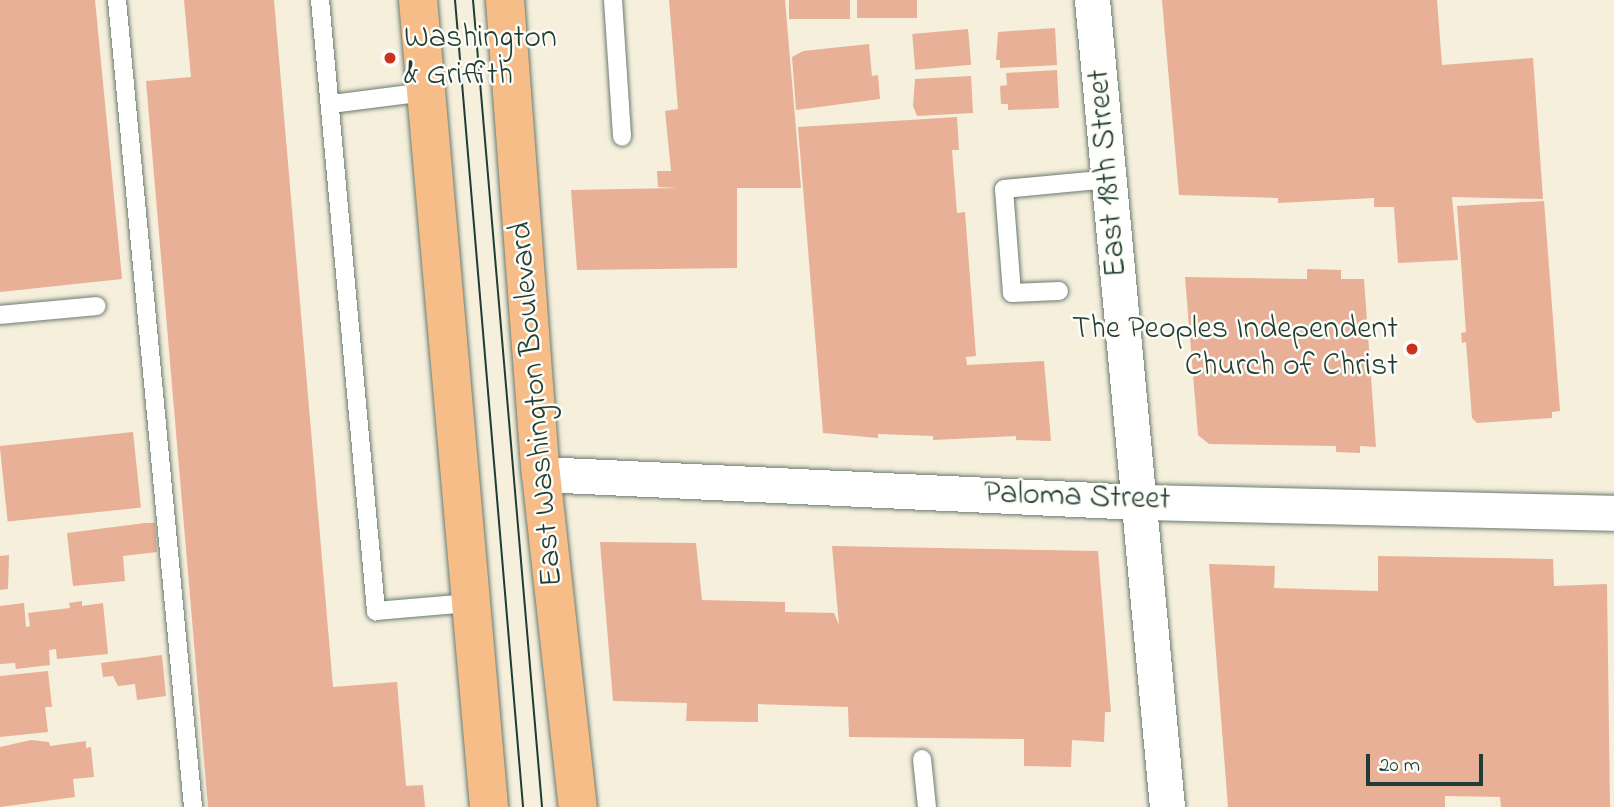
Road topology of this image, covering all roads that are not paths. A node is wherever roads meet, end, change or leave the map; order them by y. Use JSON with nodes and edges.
{"nodes":[{"id":1,"x":117,"y":0,"type":"edge"},
{"id":2,"x":320,"y":0,"type":"edge"},
{"id":3,"x":418,"y":0,"type":"edge"},
{"id":4,"x":505,"y":0,"type":"edge"},
{"id":5,"x":613,"y":0,"type":"edge"},
{"id":6,"x":1092,"y":0,"type":"edge"},
{"id":7,"x":426,"y":92,"type":"junction"},
{"id":8,"x":332,"y":104,"type":"junction"},
{"id":9,"x":622,"y":137,"type":"dead end"},
{"id":10,"x":1110,"y":179,"type":"junction"},
{"id":11,"x":1059,"y":291,"type":"dead end"},
{"id":12,"x":97,"y":306,"type":"dead end"},
{"id":13,"x":0,"y":315,"type":"edge"},
{"id":14,"x":541,"y":474,"type":"junction"},
{"id":15,"x":1140,"y":502,"type":"junction"},
{"id":16,"x":1614,"y":513,"type":"edge"},
{"id":17,"x":469,"y":603,"type":"junction"},
{"id":18,"x":922,"y":759,"type":"dead end"},
{"id":19,"x":193,"y":807,"type":"edge"},
{"id":20,"x":489,"y":807,"type":"edge"},
{"id":21,"x":578,"y":807,"type":"edge"},
{"id":22,"x":928,"y":807,"type":"edge"},
{"id":23,"x":1167,"y":807,"type":"edge"}],
"edges":[{"from":1,"to":19,"type":"lane"},
{"from":2,"to":8,"type":"lane"},
{"from":3,"to":7,"type":"main road"},
{"from":4,"to":14,"type":"main road","name":"East Washington Boulevard"},
{"from":5,"to":9,"type":"lane"},
{"from":6,"to":10,"type":"street","name":"East 18th Street"},
{"from":7,"to":8,"type":"lane"},
{"from":7,"to":17,"type":"main road"},
{"from":8,"to":17,"type":"lane"},
{"from":10,"to":11,"type":"lane"},
{"from":10,"to":15,"type":"street","name":"East 18th Street"},
{"from":12,"to":13,"type":"lane"},
{"from":14,"to":15,"type":"street","name":"Paloma Street"},
{"from":14,"to":21,"type":"main road","name":"East Washington Boulevard"},
{"from":15,"to":16,"type":"street","name":"Paloma Street"},
{"from":15,"to":23,"type":"street","name":"East 18th Street"},
{"from":17,"to":20,"type":"main road"},
{"from":18,"to":22,"type":"lane"}]}
